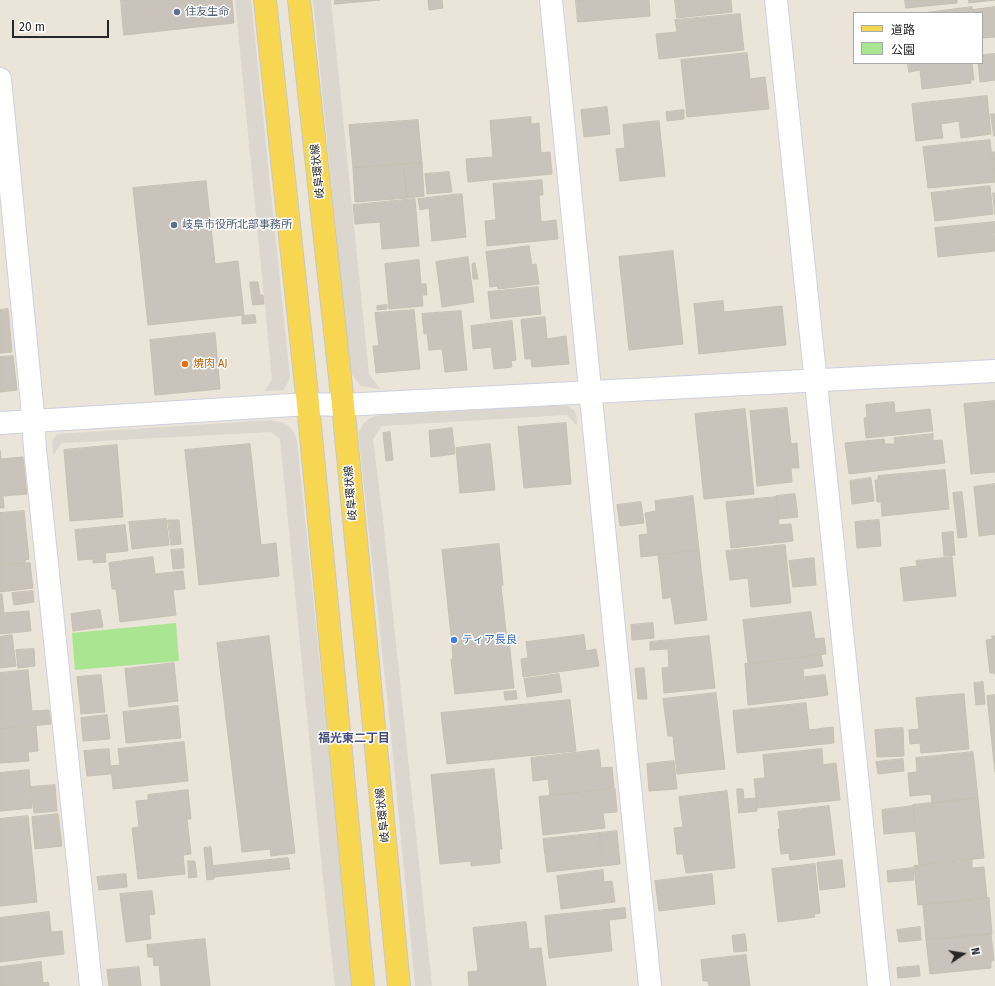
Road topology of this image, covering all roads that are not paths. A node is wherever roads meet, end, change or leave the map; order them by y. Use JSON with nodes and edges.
{"nodes":[{"id":1,"x":265,"y":0,"type":"edge"},
{"id":2,"x":299,"y":0,"type":"edge"},
{"id":3,"x":551,"y":0,"type":"edge"},
{"id":4,"x":776,"y":0,"type":"edge"},
{"id":5,"x":0,"y":79,"type":"edge"},
{"id":6,"x":995,"y":371,"type":"edge"},
{"id":7,"x":816,"y":381,"type":"junction"},
{"id":8,"x":591,"y":393,"type":"junction"},
{"id":9,"x":308,"y":404,"type":"junction"},
{"id":10,"x":343,"y":405,"type":"junction"},
{"id":11,"x":33,"y":421,"type":"junction"},
{"id":12,"x":0,"y":423,"type":"edge"},
{"id":13,"x":91,"y":986,"type":"edge"},
{"id":14,"x":364,"y":986,"type":"edge"},
{"id":15,"x":399,"y":986,"type":"edge"},
{"id":16,"x":650,"y":986,"type":"edge"},
{"id":17,"x":879,"y":986,"type":"edge"}],
"edges":[{"from":1,"to":9,"type":"main road"},
{"from":2,"to":10,"type":"main road","name":"岐阜環状線"},
{"from":3,"to":8,"type":"street"},
{"from":4,"to":7,"type":"street"},
{"from":5,"to":11,"type":"street"},
{"from":6,"to":7,"type":"street"},
{"from":7,"to":8,"type":"street"},
{"from":7,"to":17,"type":"street"},
{"from":8,"to":10,"type":"street"},
{"from":8,"to":16,"type":"street"},
{"from":9,"to":10,"type":"street"},
{"from":9,"to":11,"type":"street"},
{"from":9,"to":14,"type":"main road"},
{"from":10,"to":15,"type":"main road","name":"岐阜環状線"},
{"from":11,"to":12,"type":"street"},
{"from":11,"to":13,"type":"street"}]}
